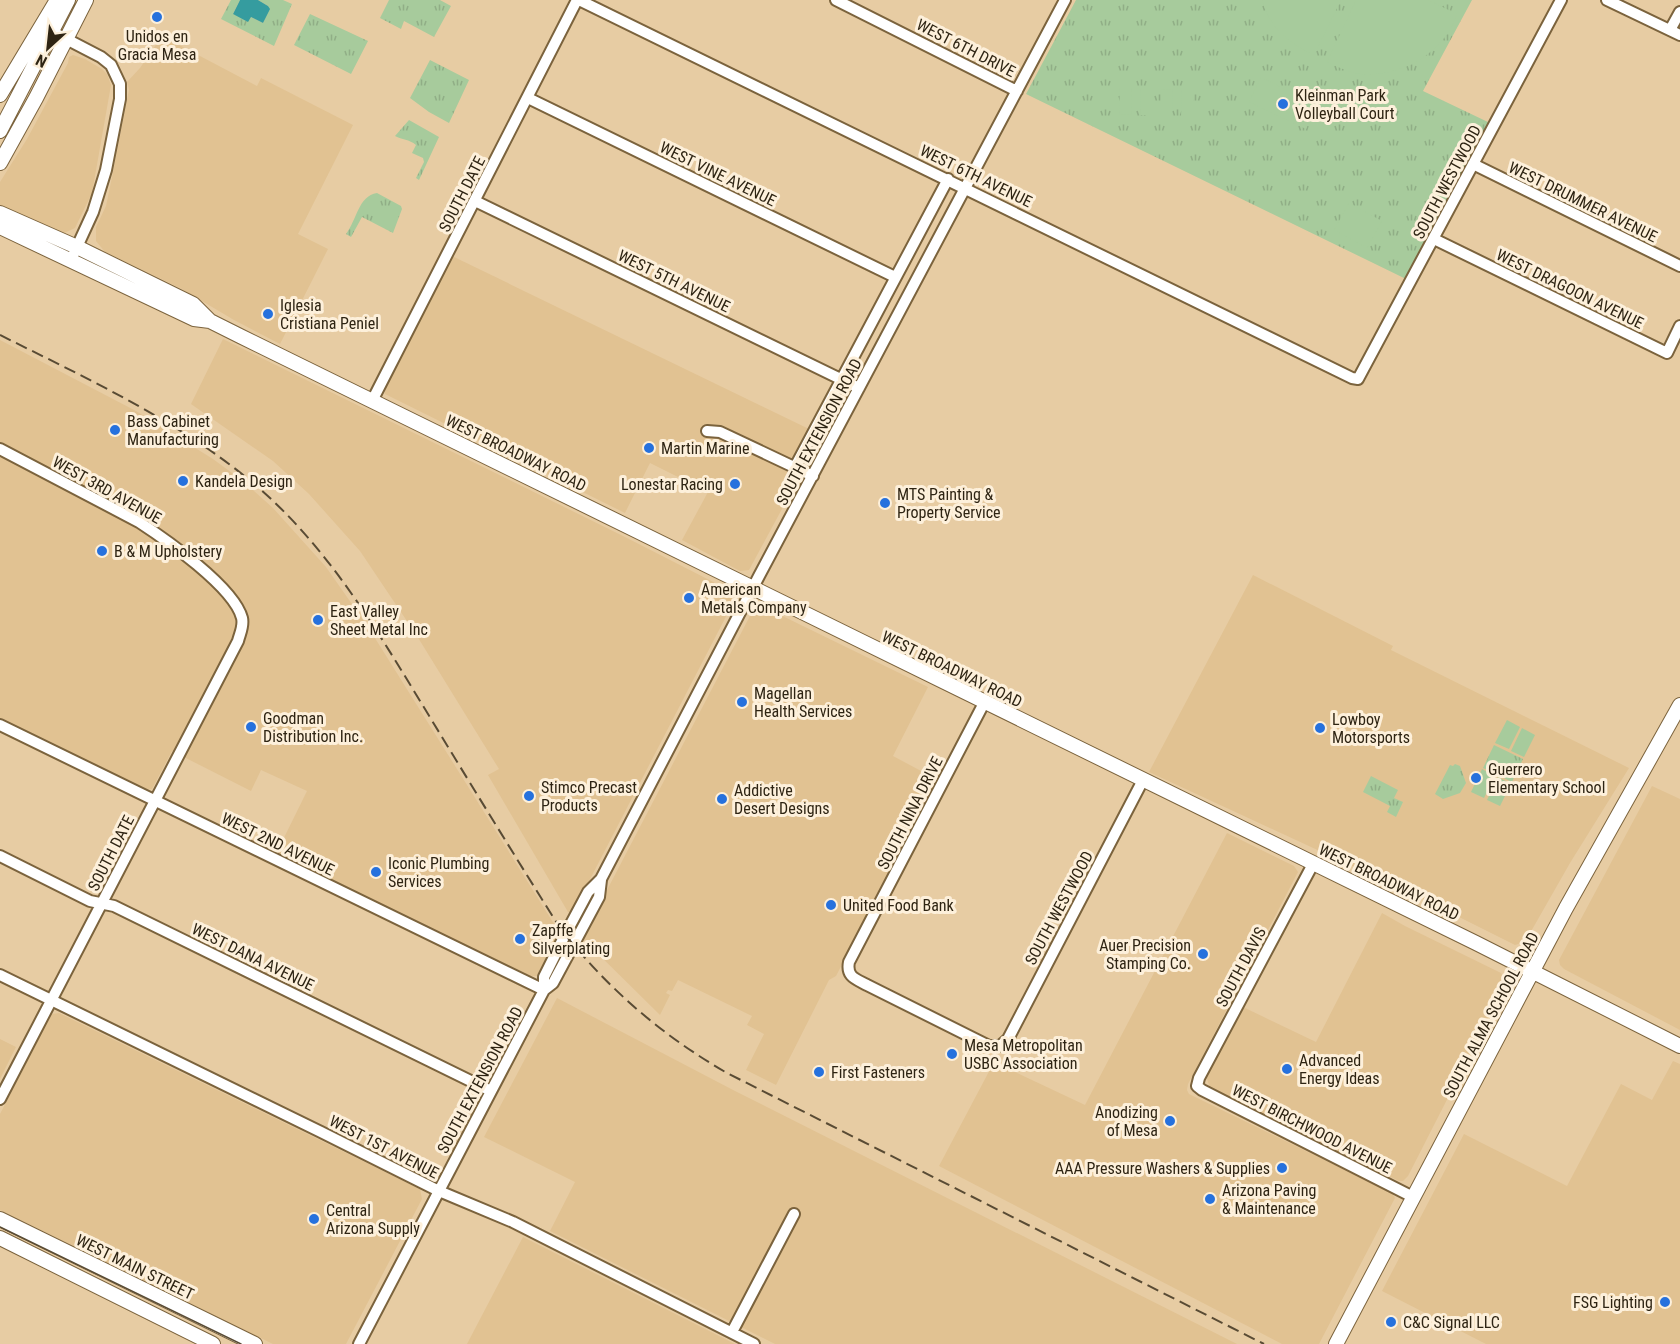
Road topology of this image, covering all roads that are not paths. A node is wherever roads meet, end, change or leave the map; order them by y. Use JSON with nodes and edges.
{"nodes":[{"id":1,"x":57,"y":0,"type":"edge"},
{"id":2,"x":68,"y":0,"type":"edge"},
{"id":3,"x":86,"y":0,"type":"edge"},
{"id":4,"x":578,"y":0,"type":"edge"},
{"id":5,"x":836,"y":0,"type":"edge"},
{"id":6,"x":1065,"y":0,"type":"edge"},
{"id":7,"x":1562,"y":0,"type":"edge"},
{"id":8,"x":1607,"y":0,"type":"edge"},
{"id":9,"x":1680,"y":12,"type":"edge"},
{"id":10,"x":46,"y":29,"type":"junction"},
{"id":11,"x":1675,"y":33,"type":"edge"},
{"id":12,"x":66,"y":39,"type":"junction"},
{"id":13,"x":1017,"y":91,"type":"junction"},
{"id":14,"x":0,"y":95,"type":"edge"},
{"id":15,"x":528,"y":98,"type":"junction"},
{"id":16,"x":0,"y":131,"type":"edge"},
{"id":17,"x":0,"y":163,"type":"edge"},
{"id":18,"x":1473,"y":164,"type":"junction"},
{"id":19,"x":948,"y":179,"type":"junction"},
{"id":20,"x":965,"y":188,"type":"junction"},
{"id":21,"x":475,"y":201,"type":"junction"},
{"id":22,"x":0,"y":213,"type":"edge"},
{"id":23,"x":0,"y":227,"type":"edge"},
{"id":24,"x":1434,"y":239,"type":"junction"},
{"id":25,"x":77,"y":247,"type":"junction"},
{"id":26,"x":71,"y":260,"type":"junction"},
{"id":27,"x":1680,"y":266,"type":"edge"},
{"id":28,"x":895,"y":277,"type":"junction"},
{"id":29,"x":210,"y":321,"type":"junction"},
{"id":30,"x":1680,"y":326,"type":"edge"},
{"id":31,"x":841,"y":379,"type":"junction"},
{"id":32,"x":1358,"y":379,"type":"joint"},
{"id":33,"x":859,"y":388,"type":"junction"},
{"id":34,"x":372,"y":401,"type":"junction"},
{"id":35,"x":707,"y":431,"type":"dead end"},
{"id":36,"x":0,"y":449,"type":"edge"},
{"id":37,"x":795,"y":467,"type":"junction"},
{"id":38,"x":813,"y":476,"type":"junction"},
{"id":39,"x":752,"y":589,"type":"junction"},
{"id":40,"x":242,"y":619,"type":"joint"},
{"id":41,"x":984,"y":703,"type":"junction"},
{"id":42,"x":1680,"y":705,"type":"edge"},
{"id":43,"x":0,"y":725,"type":"edge"},
{"id":44,"x":1143,"y":780,"type":"junction"},
{"id":45,"x":155,"y":801,"type":"junction"},
{"id":46,"x":0,"y":856,"type":"edge"},
{"id":47,"x":1313,"y":864,"type":"junction"},
{"id":48,"x":102,"y":903,"type":"junction"},
{"id":49,"x":1532,"y":971,"type":"junction"},
{"id":50,"x":0,"y":975,"type":"edge"},
{"id":51,"x":544,"y":990,"type":"junction"},
{"id":52,"x":51,"y":1000,"type":"junction"},
{"id":53,"x":1000,"y":1046,"type":"joint"},
{"id":54,"x":1680,"y":1046,"type":"edge"},
{"id":55,"x":1197,"y":1086,"type":"joint"},
{"id":56,"x":491,"y":1091,"type":"junction"},
{"id":57,"x":0,"y":1098,"type":"edge"},
{"id":58,"x":439,"y":1191,"type":"junction"},
{"id":59,"x":1413,"y":1197,"type":"junction"},
{"id":60,"x":794,"y":1214,"type":"dead end"},
{"id":61,"x":0,"y":1219,"type":"edge"},
{"id":62,"x":0,"y":1238,"type":"edge"},
{"id":63,"x":732,"y":1332,"type":"junction"},
{"id":64,"x":213,"y":1344,"type":"edge"},
{"id":65,"x":255,"y":1344,"type":"edge"},
{"id":66,"x":359,"y":1344,"type":"edge"},
{"id":67,"x":754,"y":1344,"type":"edge"},
{"id":68,"x":1336,"y":1344,"type":"edge"}],
"edges":[{"from":1,"to":10,"type":"main road"},
{"from":2,"to":10,"type":"main road"},
{"from":3,"to":12,"type":"main road"},
{"from":4,"to":15,"type":"street","name":"SOUTH DATE"},
{"from":4,"to":19,"type":"street","name":"WEST 6TH AVENUE"},
{"from":5,"to":13,"type":"street","name":"WEST 6TH DRIVE"},
{"from":6,"to":13,"type":"street","name":"SOUTH EXTENSION ROAD"},
{"from":7,"to":18,"type":"street","name":"SOUTH WESTWOOD"},
{"from":8,"to":11,"type":"street"},
{"from":9,"to":11,"type":"street"},
{"from":10,"to":12,"type":"street"},
{"from":10,"to":14,"type":"main road"},
{"from":10,"to":16,"type":"main road"},
{"from":12,"to":17,"type":"main road"},
{"from":12,"to":25,"type":"street"},
{"from":13,"to":20,"type":"street","name":"SOUTH EXTENSION ROAD"},
{"from":15,"to":21,"type":"street","name":"SOUTH DATE"},
{"from":15,"to":28,"type":"street","name":"WEST VINE AVENUE"},
{"from":18,"to":24,"type":"street","name":"SOUTH WESTWOOD"},
{"from":18,"to":27,"type":"street","name":"WEST DRUMMER AVENUE"},
{"from":19,"to":20,"type":"street","name":"WEST 6TH AVENUE"},
{"from":19,"to":28,"type":"street","name":"SOUTH EXTENSION ROAD"},
{"from":20,"to":32,"type":"street","name":"WEST 6TH AVENUE"},
{"from":20,"to":33,"type":"street","name":"SOUTH EXTENSION ROAD"},
{"from":21,"to":31,"type":"street","name":"WEST 5TH AVENUE"},
{"from":21,"to":34,"type":"street","name":"SOUTH DATE"},
{"from":22,"to":25,"type":"main road","name":"WEST BROADWAY ROAD"},
{"from":23,"to":26,"type":"main road","name":"WEST BROADWAY ROAD"},
{"from":24,"to":30,"type":"street","name":"WEST DRAGOON AVENUE"},
{"from":24,"to":32,"type":"street","name":"SOUTH WESTWOOD"},
{"from":25,"to":26,"type":"street"},
{"from":25,"to":29,"type":"main road","name":"WEST BROADWAY ROAD"},
{"from":26,"to":29,"type":"main road","name":"WEST BROADWAY ROAD"},
{"from":28,"to":31,"type":"street","name":"SOUTH EXTENSION ROAD"},
{"from":29,"to":34,"type":"main road","name":"WEST BROADWAY ROAD"},
{"from":31,"to":33,"type":"street","name":"WEST 5TH AVENUE"},
{"from":31,"to":37,"type":"street","name":"SOUTH EXTENSION ROAD"},
{"from":33,"to":38,"type":"street","name":"SOUTH EXTENSION ROAD"},
{"from":34,"to":39,"type":"main road","name":"WEST BROADWAY ROAD"},
{"from":35,"to":37,"type":"street"},
{"from":36,"to":40,"type":"street","name":"WEST 3RD AVENUE"},
{"from":37,"to":38,"type":"street"},
{"from":38,"to":39,"type":"street","name":"SOUTH EXTENSION ROAD"},
{"from":39,"to":41,"type":"main road","name":"WEST BROADWAY ROAD"},
{"from":39,"to":51,"type":"street","name":"SOUTH EXTENSION ROAD"},
{"from":40,"to":45,"type":"street","name":"SOUTH DATE"},
{"from":41,"to":44,"type":"main road","name":"WEST BROADWAY ROAD"},
{"from":41,"to":53,"type":"street","name":"SOUTH NINA DRIVE"},
{"from":42,"to":49,"type":"main road","name":"SOUTH ALMA SCHOOL ROAD"},
{"from":43,"to":45,"type":"street","name":"WEST 2ND AVENUE"},
{"from":44,"to":47,"type":"main road","name":"WEST BROADWAY ROAD"},
{"from":44,"to":53,"type":"street","name":"SOUTH WESTWOOD"},
{"from":45,"to":48,"type":"street","name":"SOUTH DATE"},
{"from":45,"to":51,"type":"street","name":"WEST 2ND AVENUE"},
{"from":46,"to":48,"type":"street","name":"WEST DANA AVENUE"},
{"from":47,"to":49,"type":"main road","name":"WEST BROADWAY ROAD"},
{"from":47,"to":55,"type":"street","name":"SOUTH DAVIS"},
{"from":48,"to":52,"type":"street","name":"SOUTH DATE"},
{"from":48,"to":56,"type":"street","name":"WEST DANA AVENUE"},
{"from":49,"to":54,"type":"main road","name":"WEST BROADWAY ROAD"},
{"from":49,"to":59,"type":"main road","name":"SOUTH ALMA SCHOOL ROAD"},
{"from":50,"to":52,"type":"street","name":"WEST 1ST AVENUE"},
{"from":51,"to":56,"type":"street","name":"SOUTH EXTENSION ROAD"},
{"from":52,"to":57,"type":"street","name":"SOUTH DATE"},
{"from":52,"to":58,"type":"street","name":"WEST 1ST AVENUE"},
{"from":55,"to":59,"type":"street","name":"WEST BIRCHWOOD AVENUE"},
{"from":56,"to":58,"type":"street","name":"SOUTH EXTENSION ROAD"},
{"from":58,"to":63,"type":"street","name":"WEST 1ST AVENUE"},
{"from":58,"to":66,"type":"street","name":"SOUTH EXTENSION ROAD"},
{"from":59,"to":68,"type":"main road","name":"SOUTH ALMA SCHOOL ROAD"},
{"from":60,"to":63,"type":"street"},
{"from":61,"to":65,"type":"main road","name":"WEST MAIN STREET"},
{"from":62,"to":64,"type":"main road","name":"WEST MAIN STREET"},
{"from":63,"to":67,"type":"street","name":"WEST 1ST AVENUE"}]}
